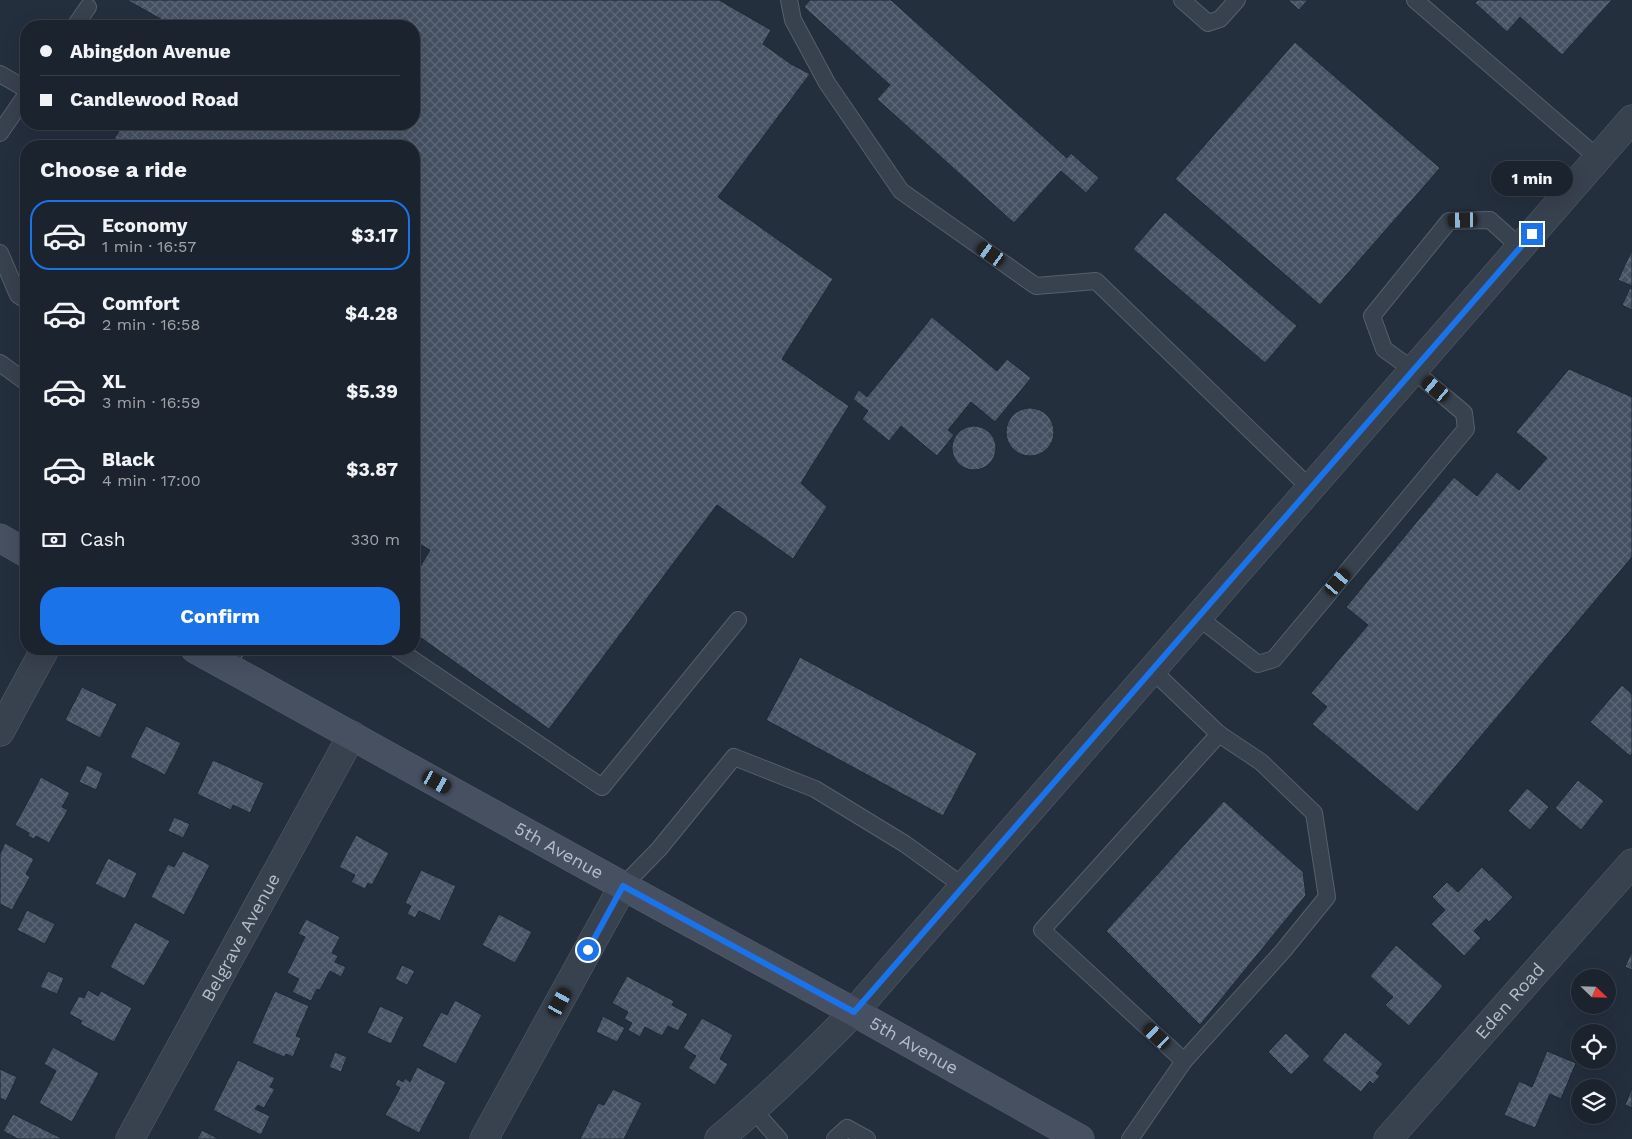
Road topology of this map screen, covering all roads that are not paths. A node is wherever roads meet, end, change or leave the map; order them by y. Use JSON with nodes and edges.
{"nodes":[{"id":1,"x":788,"y":0,"type":"edge"},
{"id":2,"x":1182,"y":0,"type":"edge"},
{"id":3,"x":1237,"y":0,"type":"edge"},
{"id":4,"x":1415,"y":0,"type":"edge"},
{"id":5,"x":88,"y":8,"type":"dead end"},
{"id":6,"x":79,"y":20,"type":"edge"},
{"id":7,"x":0,"y":74,"type":"edge"},
{"id":8,"x":20,"y":86,"type":"edge"},
{"id":9,"x":20,"y":104,"type":"edge"},
{"id":10,"x":1632,"y":119,"type":"edge"},
{"id":11,"x":0,"y":133,"type":"edge"},
{"id":12,"x":1598,"y":158,"type":"junction"},
{"id":13,"x":1520,"y":247,"type":"junction"},
{"id":14,"x":0,"y":254,"type":"edge"},
{"id":15,"x":20,"y":296,"type":"edge"},
{"id":16,"x":0,"y":363,"type":"edge"},
{"id":17,"x":1413,"y":370,"type":"junction"},
{"id":18,"x":20,"y":378,"type":"edge"},
{"id":19,"x":1310,"y":488,"type":"junction"},
{"id":20,"x":0,"y":538,"type":"edge"},
{"id":21,"x":20,"y":550,"type":"edge"},
{"id":22,"x":1198,"y":617,"type":"junction"},
{"id":23,"x":738,"y":620,"type":"dead end"},
{"id":24,"x":42,"y":655,"type":"edge"},
{"id":25,"x":406,"y":655,"type":"edge"},
{"id":26,"x":231,"y":657,"type":"edge"},
{"id":27,"x":1152,"y":670,"type":"junction"},
{"id":28,"x":0,"y":732,"type":"edge"},
{"id":29,"x":1218,"y":734,"type":"junction"},
{"id":30,"x":352,"y":735,"type":"junction"},
{"id":31,"x":1632,"y":863,"type":"edge"},
{"id":32,"x":623,"y":886,"type":"junction"},
{"id":33,"x":963,"y":886,"type":"junction"},
{"id":34,"x":854,"y":1012,"type":"junction"},
{"id":35,"x":1184,"y":1061,"type":"junction"},
{"id":36,"x":754,"y":1110,"type":"junction"},
{"id":37,"x":130,"y":1139,"type":"edge"},
{"id":38,"x":484,"y":1139,"type":"edge"},
{"id":39,"x":719,"y":1139,"type":"edge"},
{"id":40,"x":779,"y":1139,"type":"edge"},
{"id":41,"x":835,"y":1139,"type":"edge"},
{"id":42,"x":867,"y":1139,"type":"edge"},
{"id":43,"x":1080,"y":1139,"type":"edge"},
{"id":44,"x":1130,"y":1139,"type":"edge"},
{"id":45,"x":1388,"y":1139,"type":"edge"}],
"edges":[{"from":1,"to":19,"type":"lane"},
{"from":2,"to":3,"type":"lane"},
{"from":4,"to":12,"type":"lane"},
{"from":5,"to":6,"type":"lane"},
{"from":7,"to":8,"type":"lane"},
{"from":9,"to":11,"type":"lane"},
{"from":10,"to":12,"type":"street"},
{"from":12,"to":13,"type":"street"},
{"from":13,"to":17,"type":"street"},
{"from":13,"to":17,"type":"lane"},
{"from":14,"to":15,"type":"lane"},
{"from":16,"to":18,"type":"lane"},
{"from":17,"to":19,"type":"street"},
{"from":17,"to":22,"type":"lane"},
{"from":19,"to":22,"type":"street"},
{"from":20,"to":21,"type":"main road"},
{"from":22,"to":27,"type":"street"},
{"from":23,"to":25,"type":"lane"},
{"from":24,"to":28,"type":"street"},
{"from":26,"to":30,"type":"main road","name":"5th Avenue"},
{"from":27,"to":29,"type":"lane"},
{"from":27,"to":33,"type":"street"},
{"from":29,"to":35,"type":"lane"},
{"from":29,"to":35,"type":"lane"},
{"from":30,"to":32,"type":"main road","name":"5th Avenue"},
{"from":30,"to":37,"type":"street","name":"Belgrave Avenue"},
{"from":31,"to":45,"type":"street","name":"Eden Road"},
{"from":32,"to":33,"type":"lane"},
{"from":32,"to":34,"type":"main road","name":"5th Avenue"},
{"from":32,"to":38,"type":"street"},
{"from":33,"to":34,"type":"street"},
{"from":34,"to":36,"type":"street"},
{"from":34,"to":43,"type":"main road","name":"5th Avenue"},
{"from":35,"to":44,"type":"lane"},
{"from":36,"to":39,"type":"street"},
{"from":36,"to":40,"type":"lane"},
{"from":41,"to":42,"type":"lane"}]}
